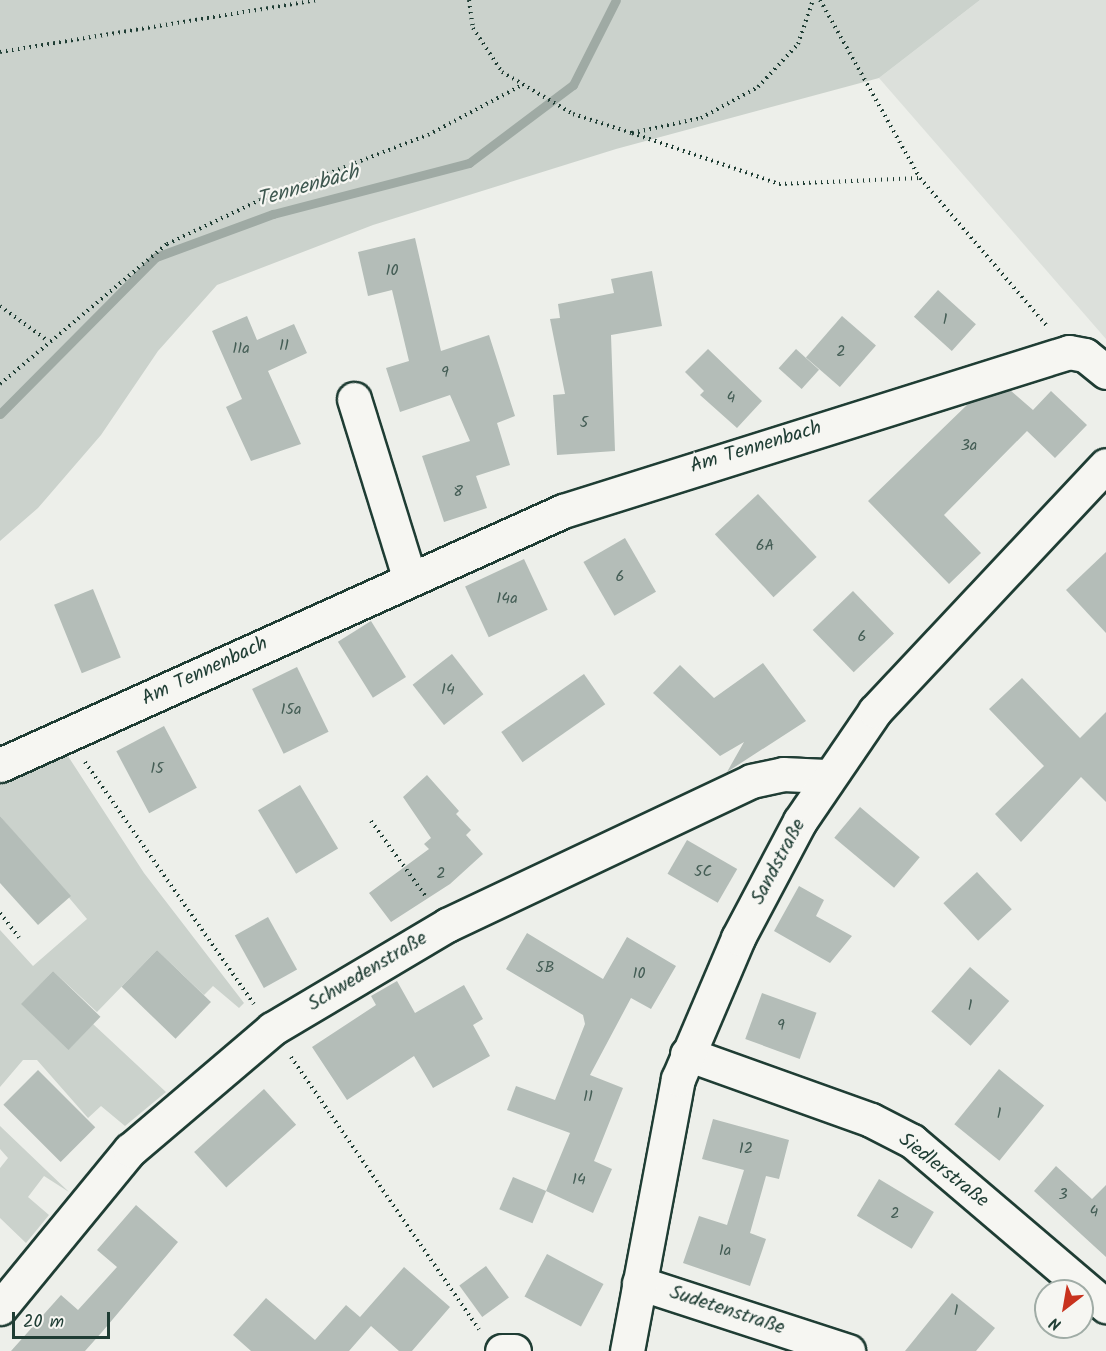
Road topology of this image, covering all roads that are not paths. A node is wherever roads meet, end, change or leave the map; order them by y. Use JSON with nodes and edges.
{"nodes":[{"id":1,"x":1106,"y":372,"type":"edge"},
{"id":2,"x":354,"y":399,"type":"dead end"},
{"id":3,"x":1106,"y":465,"type":"edge"},
{"id":4,"x":409,"y":577,"type":"junction"},
{"id":5,"x":0,"y":765,"type":"edge"},
{"id":6,"x":826,"y":776,"type":"junction"},
{"id":7,"x":687,"y":1054,"type":"junction"},
{"id":8,"x":639,"y":1283,"type":"junction"},
{"id":9,"x":1106,"y":1306,"type":"edge"},
{"id":10,"x":0,"y":1308,"type":"edge"},
{"id":11,"x":502,"y":1351,"type":"edge"},
{"id":12,"x":514,"y":1351,"type":"edge"},
{"id":13,"x":627,"y":1351,"type":"edge"},
{"id":14,"x":848,"y":1351,"type":"edge"}],
"edges":[{"from":1,"to":4,"type":"street","name":"Am Tennenbach"},
{"from":2,"to":4,"type":"street"},
{"from":3,"to":6,"type":"street","name":"Sandstraße"},
{"from":4,"to":5,"type":"street","name":"Am Tennenbach"},
{"from":6,"to":7,"type":"street","name":"Sandstraße"},
{"from":6,"to":10,"type":"street","name":"Schwedenstraße"},
{"from":7,"to":8,"type":"street","name":"Sandstraße"},
{"from":7,"to":9,"type":"street","name":"Siedlerstraße"},
{"from":8,"to":13,"type":"street","name":"Sandstraße"},
{"from":8,"to":14,"type":"street","name":"Sudetenstraße"},
{"from":11,"to":12,"type":"street"}]}
